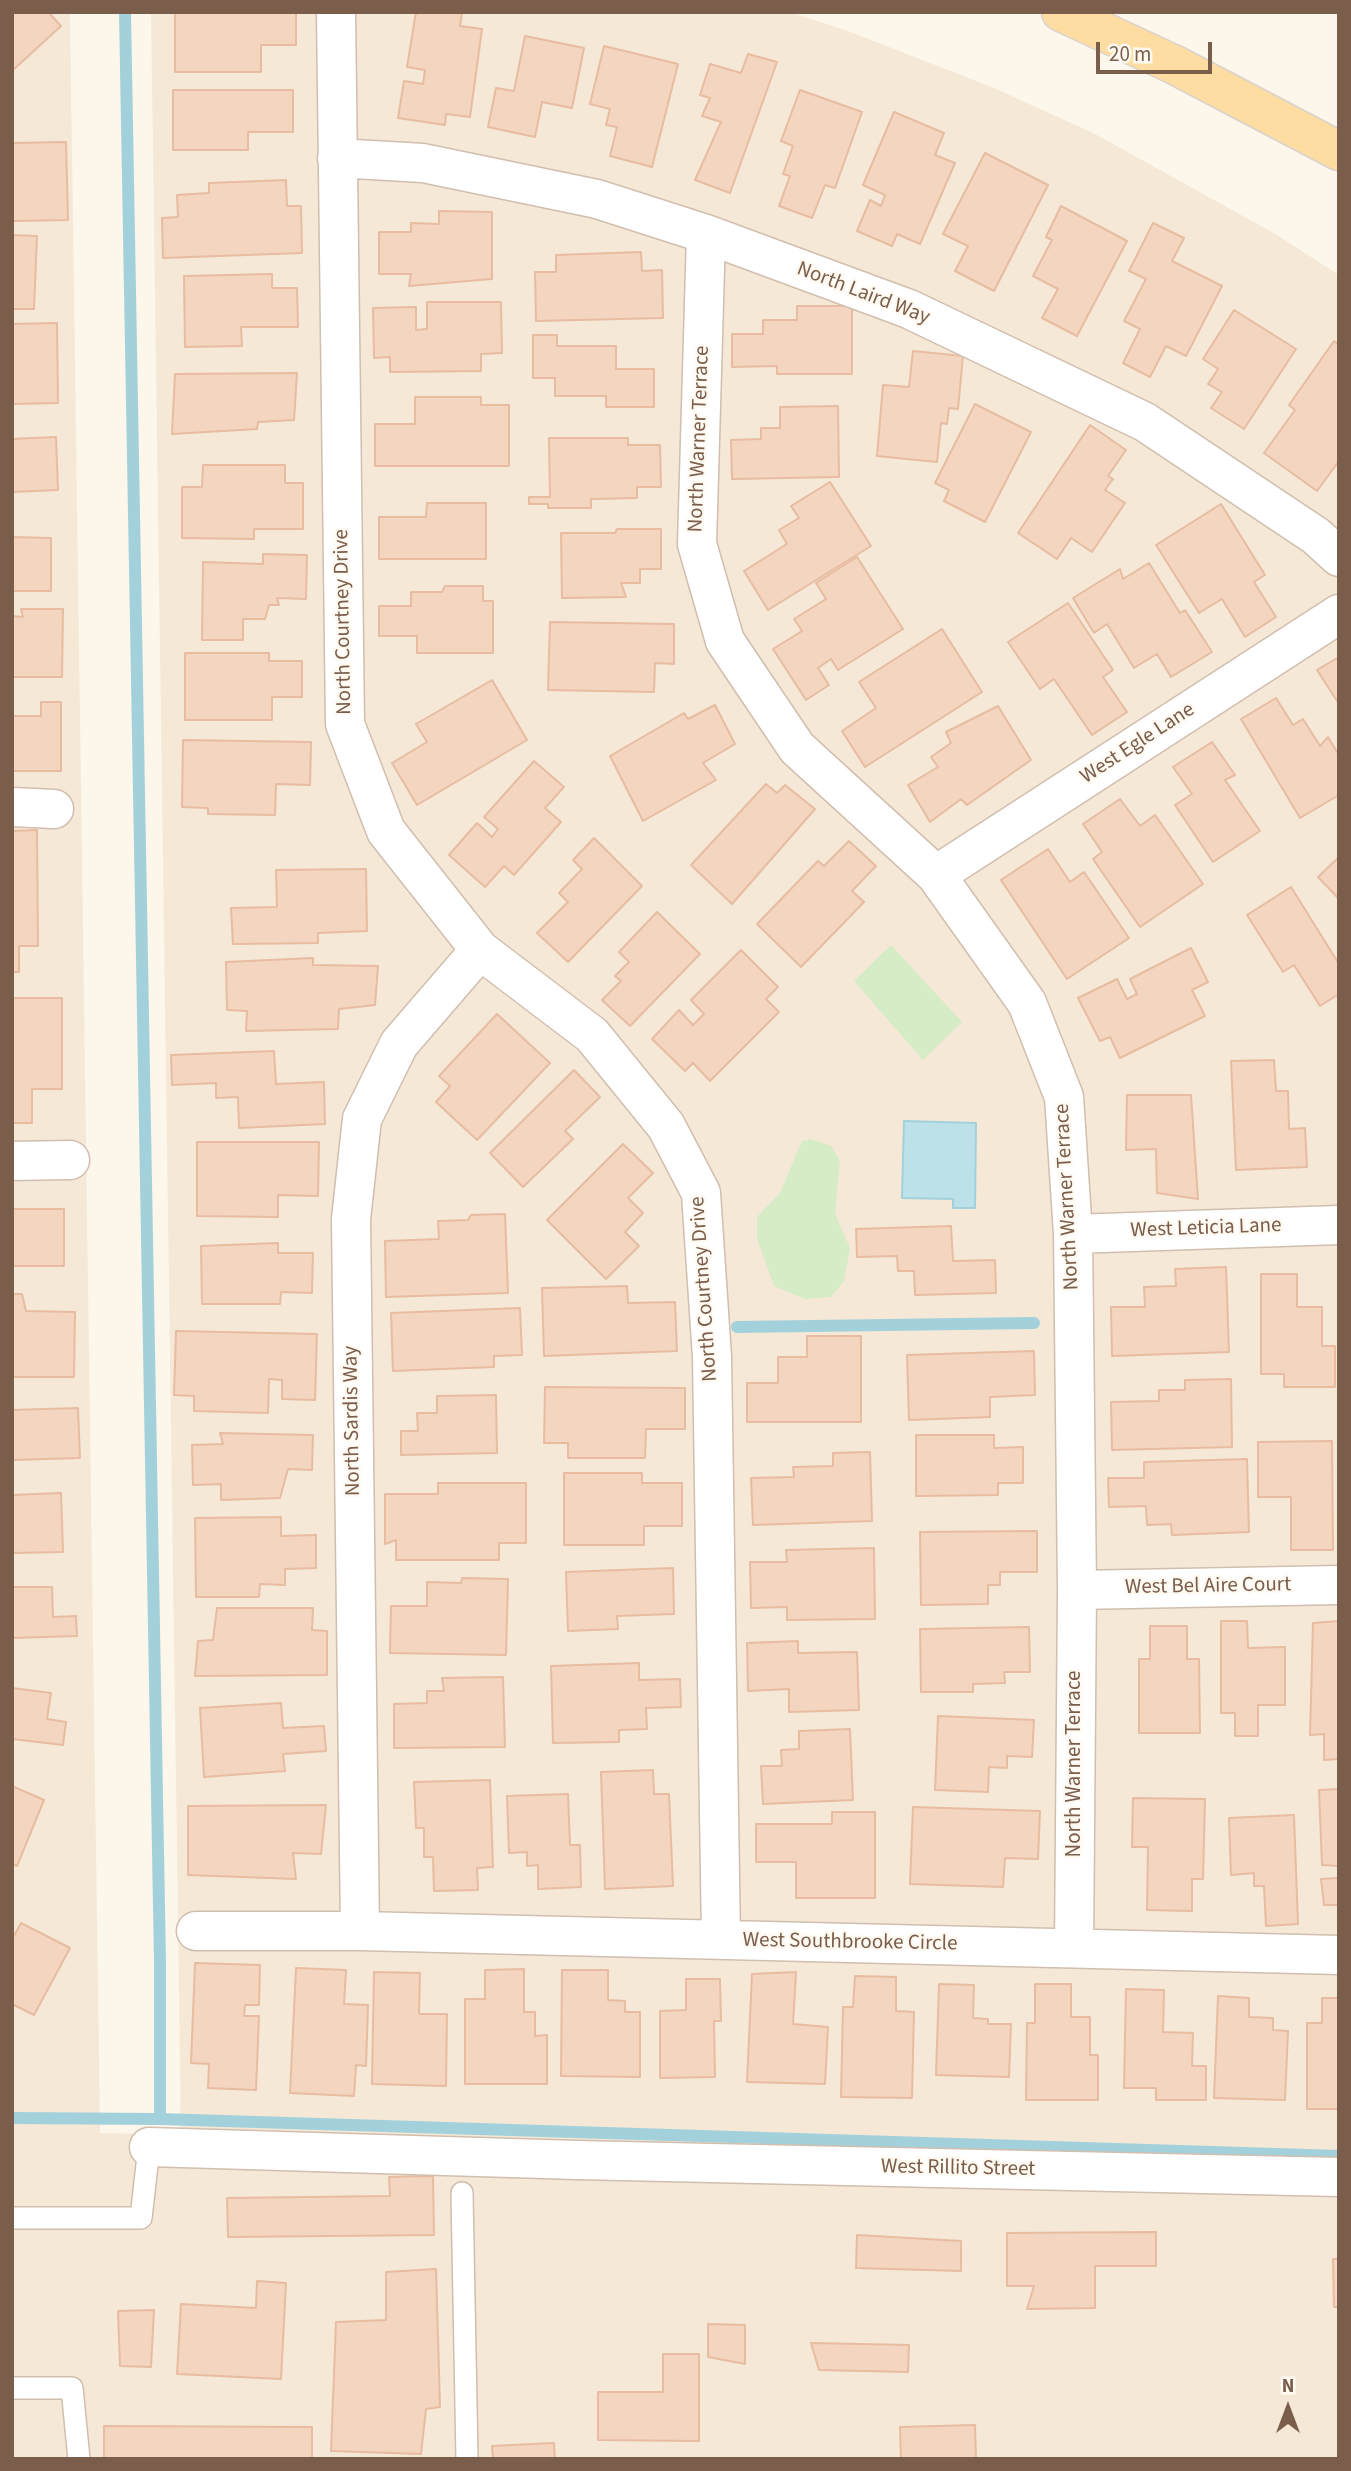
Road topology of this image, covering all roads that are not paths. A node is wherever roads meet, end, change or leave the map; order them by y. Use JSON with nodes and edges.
{"nodes":[{"id":1,"x":336,"y":12,"type":"edge"},
{"id":2,"x":1061,"y":12,"type":"edge"},
{"id":3,"x":1339,"y":151,"type":"edge"},
{"id":4,"x":337,"y":158,"type":"junction"},
{"id":5,"x":706,"y":234,"type":"junction"},
{"id":6,"x":1339,"y":557,"type":"edge"},
{"id":7,"x":1339,"y":614,"type":"edge"},
{"id":8,"x":12,"y":807,"type":"edge"},
{"id":9,"x":54,"y":809,"type":"dead end"},
{"id":10,"x":936,"y":875,"type":"junction"},
{"id":11,"x":480,"y":950,"type":"junction"},
{"id":12,"x":70,"y":1160,"type":"dead end"},
{"id":13,"x":12,"y":1161,"type":"edge"},
{"id":14,"x":1339,"y":1225,"type":"edge"},
{"id":15,"x":1073,"y":1234,"type":"junction"},
{"id":16,"x":1339,"y":1585,"type":"edge"},
{"id":17,"x":1077,"y":1590,"type":"junction"},
{"id":18,"x":196,"y":1931,"type":"dead end"},
{"id":19,"x":360,"y":1931,"type":"junction"},
{"id":20,"x":721,"y":1940,"type":"junction"},
{"id":21,"x":1074,"y":1948,"type":"junction"},
{"id":22,"x":1339,"y":1955,"type":"edge"},
{"id":23,"x":149,"y":2147,"type":"joint"},
{"id":24,"x":1339,"y":2177,"type":"edge"},
{"id":25,"x":462,"y":2193,"type":"dead end"},
{"id":26,"x":12,"y":2218,"type":"edge"},
{"id":27,"x":12,"y":2388,"type":"edge"},
{"id":28,"x":79,"y":2459,"type":"edge"},
{"id":29,"x":467,"y":2459,"type":"edge"}],
"edges":[{"from":1,"to":4,"type":"street","name":"North Courtney Drive"},
{"from":2,"to":3,"type":"main road"},
{"from":4,"to":5,"type":"street","name":"North Laird Way"},
{"from":4,"to":11,"type":"street","name":"North Courtney Drive"},
{"from":5,"to":6,"type":"street","name":"North Laird Way"},
{"from":5,"to":10,"type":"street","name":"North Warner Terrace"},
{"from":7,"to":10,"type":"street","name":"West Egle Lane"},
{"from":8,"to":9,"type":"street"},
{"from":10,"to":15,"type":"street","name":"North Warner Terrace"},
{"from":11,"to":19,"type":"street","name":"North Sardis Way"},
{"from":11,"to":20,"type":"street","name":"North Courtney Drive"},
{"from":12,"to":13,"type":"street"},
{"from":14,"to":15,"type":"street","name":"West Leticia Lane"},
{"from":15,"to":17,"type":"street","name":"North Warner Terrace"},
{"from":16,"to":17,"type":"street","name":"West Bel Aire Court"},
{"from":17,"to":21,"type":"street","name":"North Warner Terrace"},
{"from":18,"to":19,"type":"street","name":"West Southbrooke Circle"},
{"from":19,"to":20,"type":"street","name":"West Southbrooke Circle"},
{"from":20,"to":21,"type":"street","name":"West Southbrooke Circle"},
{"from":21,"to":22,"type":"street","name":"West Southbrooke Circle"},
{"from":23,"to":24,"type":"street","name":"West Rillito Street"},
{"from":23,"to":26,"type":"lane"},
{"from":25,"to":29,"type":"lane"},
{"from":27,"to":28,"type":"lane"}]}
